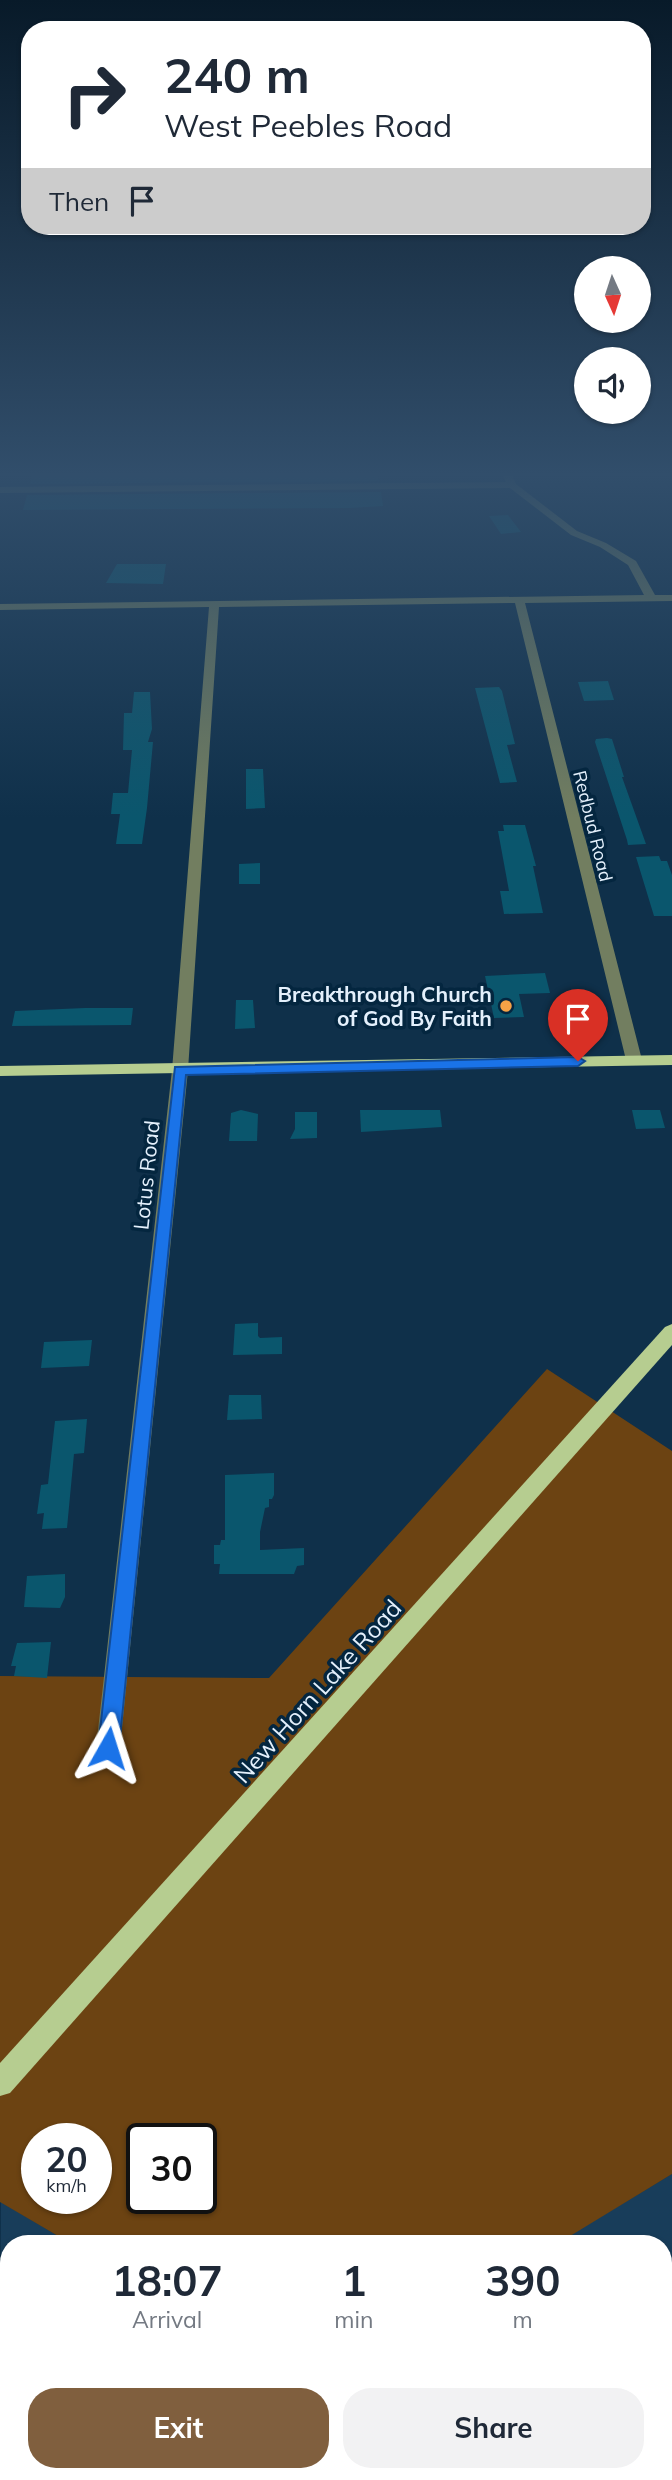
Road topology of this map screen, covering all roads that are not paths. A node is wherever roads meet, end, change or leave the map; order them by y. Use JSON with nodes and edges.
{"nodes":[{"id":1,"x":645,"y":587,"type":"edge"},
{"id":2,"x":651,"y":598,"type":"junction"},
{"id":3,"x":672,"y":598,"type":"edge"},
{"id":4,"x":519,"y":600,"type":"junction"},
{"id":5,"x":214,"y":604,"type":"junction"},
{"id":6,"x":0,"y":607,"type":"edge"},
{"id":7,"x":634,"y":1060,"type":"junction"},
{"id":8,"x":672,"y":1060,"type":"edge"},
{"id":9,"x":180,"y":1070,"type":"junction"},
{"id":10,"x":0,"y":1072,"type":"edge"},
{"id":11,"x":672,"y":1332,"type":"edge"},
{"id":12,"x":108,"y":1748,"type":"dead end"},
{"id":13,"x":0,"y":2083,"type":"edge"}],
"edges":[{"from":1,"to":2,"type":"street"},
{"from":2,"to":3,"type":"street"},
{"from":2,"to":4,"type":"street"},
{"from":4,"to":5,"type":"street"},
{"from":4,"to":7,"type":"street","name":"Redbud Road"},
{"from":5,"to":6,"type":"street"},
{"from":5,"to":9,"type":"street","name":"Lotus Road"},
{"from":7,"to":8,"type":"main road"},
{"from":7,"to":9,"type":"main road"},
{"from":9,"to":10,"type":"main road"},
{"from":9,"to":12,"type":"street","name":"Lotus Road"},
{"from":11,"to":13,"type":"main road","name":"New Horn Lake Road"}]}
